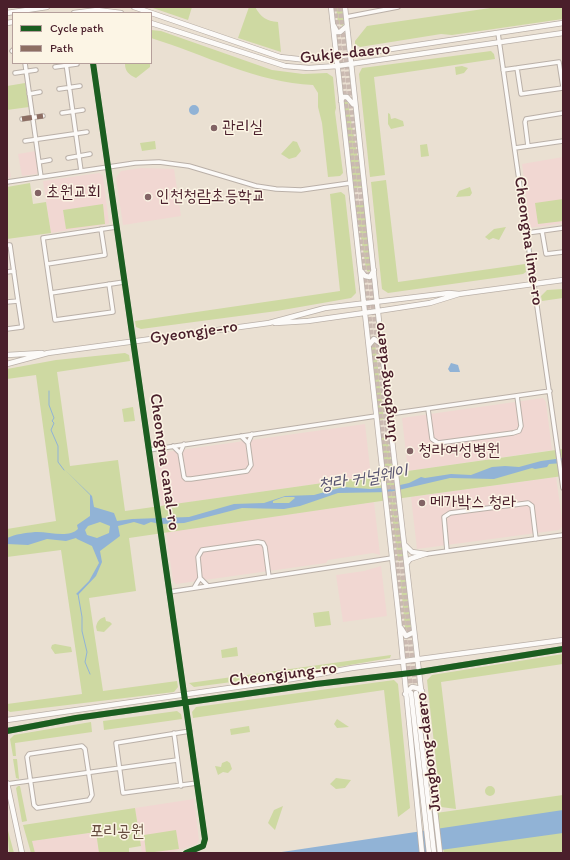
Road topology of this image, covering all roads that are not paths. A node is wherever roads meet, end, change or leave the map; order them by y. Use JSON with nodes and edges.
{"nodes":[{"id":1,"x":47,"y":7,"type":"edge"},
{"id":2,"x":134,"y":7,"type":"edge"},
{"id":3,"x":331,"y":7,"type":"edge"},
{"id":4,"x":345,"y":7,"type":"edge"},
{"id":5,"x":398,"y":7,"type":"edge"},
{"id":6,"x":85,"y":10,"type":"edge"},
{"id":7,"x":14,"y":12,"type":"edge"},
{"id":8,"x":114,"y":12,"type":"edge"},
{"id":9,"x":149,"y":12,"type":"edge"},
{"id":10,"x":152,"y":13,"type":"edge"},
{"id":11,"x":331,"y":13,"type":"junction"},
{"id":12,"x":346,"y":17,"type":"junction"},
{"id":13,"x":152,"y":23,"type":"edge"},
{"id":14,"x":563,"y":23,"type":"edge"},
{"id":15,"x":347,"y":25,"type":"junction"},
{"id":16,"x":498,"y":33,"type":"junction"},
{"id":17,"x":563,"y":33,"type":"edge"},
{"id":18,"x":499,"y":43,"type":"junction"},
{"id":19,"x":350,"y":55,"type":"junction"},
{"id":20,"x":336,"y":57,"type":"junction"},
{"id":21,"x":25,"y":64,"type":"edge"},
{"id":22,"x":66,"y":64,"type":"edge"},
{"id":23,"x":77,"y":64,"type":"edge"},
{"id":24,"x":93,"y":64,"type":"edge"},
{"id":25,"x":351,"y":64,"type":"junction"},
{"id":26,"x":337,"y":66,"type":"junction"},
{"id":27,"x":55,"y":67,"type":"dead end"},
{"id":28,"x":517,"y":68,"type":"junction"},
{"id":29,"x":36,"y":70,"type":"dead end"},
{"id":30,"x":503,"y":70,"type":"junction"},
{"id":31,"x":26,"y":72,"type":"junction"},
{"id":32,"x":15,"y":74,"type":"dead end"},
{"id":33,"x":80,"y":86,"type":"dead end"},
{"id":34,"x":69,"y":88,"type":"junction"},
{"id":35,"x":563,"y":88,"type":"edge"},
{"id":36,"x":59,"y":89,"type":"dead end"},
{"id":37,"x":40,"y":92,"type":"dead end"},
{"id":38,"x":29,"y":94,"type":"junction"},
{"id":39,"x":341,"y":102,"type":"junction"},
{"id":40,"x":83,"y":110,"type":"dead end"},
{"id":41,"x":73,"y":111,"type":"junction"},
{"id":42,"x":356,"y":112,"type":"junction"},
{"id":43,"x":62,"y":113,"type":"dead end"},
{"id":44,"x":563,"y":113,"type":"edge"},
{"id":45,"x":43,"y":116,"type":"dead end"},
{"id":46,"x":32,"y":117,"type":"junction"},
{"id":47,"x":22,"y":119,"type":"dead end"},
{"id":48,"x":87,"y":132,"type":"dead end"},
{"id":49,"x":76,"y":134,"type":"junction"},
{"id":50,"x":36,"y":140,"type":"junction"},
{"id":51,"x":25,"y":141,"type":"dead end"},
{"id":52,"x":563,"y":141,"type":"edge"},
{"id":53,"x":528,"y":146,"type":"junction"},
{"id":54,"x":515,"y":148,"type":"junction"},
{"id":55,"x":90,"y":154,"type":"dead end"},
{"id":56,"x":79,"y":156,"type":"junction"},
{"id":57,"x":68,"y":158,"type":"dead end"},
{"id":58,"x":50,"y":160,"type":"dead end"},
{"id":59,"x":39,"y":162,"type":"junction"},
{"id":60,"x":107,"y":167,"type":"junction"},
{"id":61,"x":81,"y":171,"type":"junction"},
{"id":62,"x":41,"y":177,"type":"junction"},
{"id":63,"x":7,"y":182,"type":"edge"},
{"id":64,"x":350,"y":183,"type":"junction"},
{"id":65,"x":116,"y":227,"type":"junction"},
{"id":66,"x":563,"y":228,"type":"edge"},
{"id":67,"x":101,"y":229,"type":"junction"},
{"id":68,"x":542,"y":231,"type":"junction"},
{"id":69,"x":527,"y":233,"type":"junction"},
{"id":70,"x":7,"y":245,"type":"edge"},
{"id":71,"x":563,"y":252,"type":"edge"},
{"id":72,"x":47,"y":264,"type":"junction"},
{"id":73,"x":360,"y":266,"type":"junction"},
{"id":74,"x":374,"y":270,"type":"junction"},
{"id":75,"x":14,"y":271,"type":"junction"},
{"id":76,"x":7,"y":272,"type":"edge"},
{"id":77,"x":563,"y":280,"type":"edge"},
{"id":78,"x":124,"y":282,"type":"junction"},
{"id":79,"x":109,"y":284,"type":"junction"},
{"id":80,"x":535,"y":284,"type":"junction"},
{"id":81,"x":51,"y":293,"type":"junction"},
{"id":82,"x":459,"y":294,"type":"junction"},
{"id":83,"x":18,"y":300,"type":"junction"},
{"id":84,"x":377,"y":300,"type":"junction"},
{"id":85,"x":7,"y":302,"type":"edge"},
{"id":86,"x":364,"y":302,"type":"junction"},
{"id":87,"x":378,"y":311,"type":"junction"},
{"id":88,"x":365,"y":313,"type":"junction"},
{"id":89,"x":269,"y":323,"type":"junction"},
{"id":90,"x":7,"y":329,"type":"edge"},
{"id":91,"x":133,"y":341,"type":"junction"},
{"id":92,"x":381,"y":344,"type":"junction"},
{"id":93,"x":368,"y":346,"type":"junction"},
{"id":94,"x":48,"y":353,"type":"junction"},
{"id":95,"x":7,"y":355,"type":"edge"},
{"id":96,"x":7,"y":364,"type":"edge"},
{"id":97,"x":550,"y":391,"type":"junction"},
{"id":98,"x":517,"y":396,"type":"junction"},
{"id":99,"x":428,"y":409,"type":"junction"},
{"id":100,"x":389,"y":414,"type":"junction"},
{"id":101,"x":376,"y":416,"type":"junction"},
{"id":102,"x":252,"y":434,"type":"junction"},
{"id":103,"x":241,"y":436,"type":"junction"},
{"id":104,"x":248,"y":443,"type":"junction"},
{"id":105,"x":184,"y":444,"type":"junction"},
{"id":106,"x":173,"y":446,"type":"junction"},
{"id":107,"x":149,"y":450,"type":"junction"},
{"id":108,"x":180,"y":453,"type":"junction"},
{"id":109,"x":563,"y":488,"type":"edge"},
{"id":110,"x":563,"y":535,"type":"edge"},
{"id":111,"x":536,"y":539,"type":"junction"},
{"id":112,"x":404,"y":543,"type":"junction"},
{"id":113,"x":447,"y":551,"type":"junction"},
{"id":114,"x":426,"y":554,"type":"junction"},
{"id":115,"x":392,"y":558,"type":"junction"},
{"id":116,"x":407,"y":564,"type":"junction"},
{"id":117,"x":269,"y":577,"type":"junction"},
{"id":118,"x":200,"y":578,"type":"junction"},
{"id":119,"x":208,"y":586,"type":"junction"},
{"id":120,"x":194,"y":588,"type":"junction"},
{"id":121,"x":169,"y":592,"type":"junction"},
{"id":122,"x":399,"y":620,"type":"junction"},
{"id":123,"x":414,"y":632,"type":"junction"},
{"id":124,"x":563,"y":640,"type":"edge"},
{"id":125,"x":563,"y":648,"type":"edge"},
{"id":126,"x":418,"y":660,"type":"junction"},
{"id":127,"x":403,"y":662,"type":"junction"},
{"id":128,"x":419,"y":672,"type":"junction"},
{"id":129,"x":403,"y":674,"type":"junction"},
{"id":130,"x":422,"y":691,"type":"junction"},
{"id":131,"x":413,"y":693,"type":"tunnel mouth"},
{"id":132,"x":405,"y":694,"type":"junction"},
{"id":133,"x":184,"y":695,"type":"junction"},
{"id":134,"x":186,"y":703,"type":"junction"},
{"id":135,"x":7,"y":720,"type":"edge"},
{"id":136,"x":7,"y":731,"type":"edge"},
{"id":137,"x":190,"y":731,"type":"junction"},
{"id":138,"x":174,"y":733,"type":"junction"},
{"id":139,"x":177,"y":760,"type":"junction"},
{"id":140,"x":120,"y":768,"type":"junction"},
{"id":141,"x":89,"y":772,"type":"junction"},
{"id":142,"x":30,"y":781,"type":"junction"},
{"id":143,"x":7,"y":783,"type":"edge"},
{"id":144,"x":197,"y":783,"type":"junction"},
{"id":145,"x":181,"y":786,"type":"junction"},
{"id":146,"x":427,"y":814,"type":"junction"},
{"id":147,"x":22,"y":853,"type":"edge"},
{"id":148,"x":186,"y":853,"type":"edge"},
{"id":149,"x":422,"y":853,"type":"edge"},
{"id":150,"x":429,"y":853,"type":"edge"},
{"id":151,"x":434,"y":853,"type":"edge"},
{"id":152,"x":440,"y":853,"type":"edge"}],
"edges":[{"from":1,"to":7,"type":"main road"},
{"from":2,"to":9,"type":"main road","name":"Gukje-daero"},
{"from":3,"to":11,"type":"main road","name":"Jungbong-daero"},
{"from":4,"to":12,"type":"main road","name":"Jungbong-daero"},
{"from":5,"to":12,"type":"street"},
{"from":6,"to":8,"type":"main road"},
{"from":10,"to":20,"type":"main road","name":"Gukje-daero"},
{"from":11,"to":15,"type":"main road"},
{"from":11,"to":20,"type":"main road","name":"Jungbong-daero"},
{"from":12,"to":15,"type":"main road","name":"Jungbong-daero"},
{"from":13,"to":26,"type":"main road","name":"Gukje-daero"},
{"from":14,"to":16,"type":"main road","name":"Gukje-daero"},
{"from":15,"to":19,"type":"main road","name":"Jungbong-daero"},
{"from":16,"to":18,"type":"street","name":"Cheongna lime-ro"},
{"from":16,"to":19,"type":"main road","name":"Gukje-daero"},
{"from":17,"to":18,"type":"main road","name":"Gukje-daero"},
{"from":18,"to":25,"type":"main road","name":"Gukje-daero"},
{"from":18,"to":30,"type":"street","name":"Cheongna lime-ro"},
{"from":19,"to":20,"type":"main road","name":"Gukje-daero"},
{"from":19,"to":25,"type":"main road","name":"Jungbong-daero"},
{"from":20,"to":26,"type":"main road","name":"Jungbong-daero"},
{"from":21,"to":31,"type":"street"},
{"from":22,"to":23,"type":"street"},
{"from":22,"to":27,"type":"street"},
{"from":22,"to":34,"type":"street"},
{"from":24,"to":60,"type":"street","name":"Cheongna canal-ro"},
{"from":25,"to":26,"type":"main road","name":"Gukje-daero"},
{"from":25,"to":42,"type":"main road","name":"Jungbong-daero"},
{"from":26,"to":39,"type":"main road","name":"Jungbong-daero"},
{"from":28,"to":30,"type":"street"},
{"from":28,"to":35,"type":"street"},
{"from":28,"to":35,"type":"street"},
{"from":29,"to":31,"type":"street"},
{"from":30,"to":54,"type":"street","name":"Cheongna lime-ro"},
{"from":31,"to":32,"type":"street"},
{"from":31,"to":38,"type":"street"},
{"from":33,"to":34,"type":"street"},
{"from":34,"to":36,"type":"street"},
{"from":34,"to":41,"type":"street"},
{"from":37,"to":38,"type":"street"},
{"from":38,"to":46,"type":"street"},
{"from":39,"to":42,"type":"main road"},
{"from":39,"to":64,"type":"main road","name":"Jungbong-daero"},
{"from":40,"to":41,"type":"street"},
{"from":41,"to":43,"type":"street"},
{"from":41,"to":49,"type":"street"},
{"from":42,"to":74,"type":"main road","name":"Jungbong-daero"},
{"from":44,"to":53,"type":"street"},
{"from":45,"to":46,"type":"street"},
{"from":46,"to":47,"type":"street"},
{"from":46,"to":50,"type":"street"},
{"from":48,"to":49,"type":"street"},
{"from":49,"to":50,"type":"street"},
{"from":49,"to":56,"type":"street"},
{"from":50,"to":51,"type":"street"},
{"from":50,"to":59,"type":"street"},
{"from":52,"to":53,"type":"street"},
{"from":53,"to":54,"type":"street"},
{"from":54,"to":69,"type":"street","name":"Cheongna lime-ro"},
{"from":55,"to":56,"type":"street"},
{"from":56,"to":57,"type":"street"},
{"from":56,"to":61,"type":"street"},
{"from":58,"to":59,"type":"street"},
{"from":59,"to":62,"type":"street"},
{"from":60,"to":61,"type":"street"},
{"from":60,"to":64,"type":"street"},
{"from":60,"to":65,"type":"street","name":"Cheongna canal-ro"},
{"from":61,"to":62,"type":"street"},
{"from":62,"to":63,"type":"street"},
{"from":64,"to":73,"type":"main road","name":"Jungbong-daero"},
{"from":65,"to":67,"type":"street"},
{"from":65,"to":78,"type":"street","name":"Cheongna canal-ro"},
{"from":66,"to":68,"type":"street"},
{"from":67,"to":72,"type":"street"},
{"from":67,"to":72,"type":"street"},
{"from":68,"to":69,"type":"street"},
{"from":68,"to":71,"type":"street"},
{"from":69,"to":80,"type":"street","name":"Cheongna lime-ro"},
{"from":70,"to":75,"type":"street"},
{"from":72,"to":81,"type":"street"},
{"from":73,"to":74,"type":"main road"},
{"from":73,"to":86,"type":"main road","name":"Jungbong-daero"},
{"from":74,"to":84,"type":"main road","name":"Jungbong-daero"},
{"from":75,"to":76,"type":"street"},
{"from":75,"to":83,"type":"street"},
{"from":77,"to":80,"type":"main road","name":"Gyeongje-ro"},
{"from":78,"to":79,"type":"street"},
{"from":78,"to":91,"type":"street","name":"Cheongna canal-ro"},
{"from":79,"to":81,"type":"street"},
{"from":79,"to":81,"type":"street"},
{"from":80,"to":82,"type":"main road","name":"Gyeongje-ro"},
{"from":80,"to":97,"type":"street","name":"Cheongna lime-ro"},
{"from":82,"to":84,"type":"main road","name":"Gyeongje-ro"},
{"from":82,"to":87,"type":"main road","name":"Gyeongje-ro"},
{"from":83,"to":85,"type":"street"},
{"from":83,"to":90,"type":"street"},
{"from":84,"to":86,"type":"main road","name":"Gyeongje-ro"},
{"from":84,"to":87,"type":"main road","name":"Jungbong-daero"},
{"from":86,"to":88,"type":"main road","name":"Jungbong-daero"},
{"from":86,"to":89,"type":"main road","name":"Gyeongje-ro"},
{"from":87,"to":88,"type":"main road","name":"Gyeongje-ro"},
{"from":87,"to":92,"type":"main road","name":"Jungbong-daero"},
{"from":88,"to":89,"type":"main road","name":"Gyeongje-ro"},
{"from":88,"to":93,"type":"main road","name":"Jungbong-daero"},
{"from":89,"to":91,"type":"main road","name":"Gyeongje-ro"},
{"from":91,"to":94,"type":"main road","name":"Gyeongje-ro"},
{"from":91,"to":107,"type":"street","name":"Cheongna canal-ro"},
{"from":92,"to":93,"type":"main road"},
{"from":92,"to":100,"type":"main road","name":"Jungbong-daero"},
{"from":93,"to":101,"type":"main road","name":"Jungbong-daero"},
{"from":94,"to":95,"type":"main road","name":"Gyeongje-ro"},
{"from":94,"to":96,"type":"main road","name":"Gyeongje-ro"},
{"from":97,"to":98,"type":"street"},
{"from":97,"to":109,"type":"street","name":"Cheongna lime-ro"},
{"from":98,"to":99,"type":"street"},
{"from":98,"to":99,"type":"street"},
{"from":99,"to":100,"type":"street"},
{"from":100,"to":112,"type":"main road","name":"Jungbong-daero"},
{"from":101,"to":102,"type":"street"},
{"from":101,"to":115,"type":"main road","name":"Jungbong-daero"},
{"from":102,"to":103,"type":"street"},
{"from":102,"to":104,"type":"street"},
{"from":103,"to":104,"type":"street"},
{"from":103,"to":105,"type":"street"},
{"from":104,"to":108,"type":"street"},
{"from":105,"to":106,"type":"street"},
{"from":105,"to":108,"type":"street"},
{"from":106,"to":107,"type":"street"},
{"from":106,"to":108,"type":"street"},
{"from":107,"to":121,"type":"street","name":"Cheongna canal-ro"},
{"from":110,"to":111,"type":"street"},
{"from":111,"to":113,"type":"street"},
{"from":111,"to":113,"type":"street"},
{"from":112,"to":114,"type":"main road"},
{"from":112,"to":116,"type":"main road","name":"Jungbong-daero"},
{"from":113,"to":114,"type":"street"},
{"from":114,"to":116,"type":"main road"},
{"from":115,"to":117,"type":"street"},
{"from":115,"to":122,"type":"main road","name":"Jungbong-daero"},
{"from":116,"to":123,"type":"main road","name":"Jungbong-daero"},
{"from":117,"to":118,"type":"street"},
{"from":117,"to":119,"type":"street"},
{"from":118,"to":119,"type":"street"},
{"from":118,"to":120,"type":"street"},
{"from":119,"to":120,"type":"street"},
{"from":120,"to":121,"type":"street"},
{"from":121,"to":133,"type":"street","name":"Cheongna canal-ro"},
{"from":122,"to":123,"type":"main road"},
{"from":122,"to":127,"type":"main road","name":"Jungbong-daero"},
{"from":123,"to":126,"type":"main road","name":"Jungbong-daero"},
{"from":124,"to":126,"type":"main road","name":"Cheongjung-ro"},
{"from":125,"to":128,"type":"main road","name":"Cheongjung-ro"},
{"from":126,"to":127,"type":"main road","name":"Cheongjung-ro"},
{"from":126,"to":128,"type":"main road","name":"Jungbong-daero"},
{"from":127,"to":129,"type":"main road","name":"Jungbong-daero"},
{"from":127,"to":133,"type":"main road","name":"Cheongjung-ro"},
{"from":128,"to":129,"type":"main road","name":"Cheongjung-ro"},
{"from":128,"to":130,"type":"main road","name":"Jungbong-daero"},
{"from":129,"to":132,"type":"main road","name":"Jungbong-daero"},
{"from":129,"to":134,"type":"main road","name":"Cheongjung-ro"},
{"from":130,"to":132,"type":"main road"},
{"from":130,"to":152,"type":"main road","name":"Jungbong-daero"},
{"from":131,"to":146,"type":"main road","name":"Jungbong-daero"},
{"from":132,"to":149,"type":"main road","name":"Jungbong-daero"},
{"from":133,"to":134,"type":"street","name":"Cheongna canal-ro"},
{"from":133,"to":135,"type":"main road","name":"Cheongjung-ro"},
{"from":134,"to":136,"type":"main road","name":"Cheongjung-ro"},
{"from":134,"to":137,"type":"street","name":"Cheongna canal-ro"},
{"from":137,"to":138,"type":"street"},
{"from":137,"to":144,"type":"street","name":"Cheongna canal-ro"},
{"from":138,"to":139,"type":"street"},
{"from":138,"to":140,"type":"street"},
{"from":139,"to":140,"type":"street"},
{"from":139,"to":145,"type":"street"},
{"from":140,"to":141,"type":"street"},
{"from":140,"to":145,"type":"street"},
{"from":141,"to":142,"type":"street"},
{"from":141,"to":142,"type":"street"},
{"from":141,"to":142,"type":"street"},
{"from":142,"to":143,"type":"street"},
{"from":143,"to":147,"type":"main road"},
{"from":144,"to":145,"type":"street"},
{"from":144,"to":148,"type":"street","name":"Cheongna canal-ro"},
{"from":146,"to":150,"type":"main road","name":"Jungbong-daero"},
{"from":146,"to":151,"type":"main road","name":"Jungbong-daero"}]}
